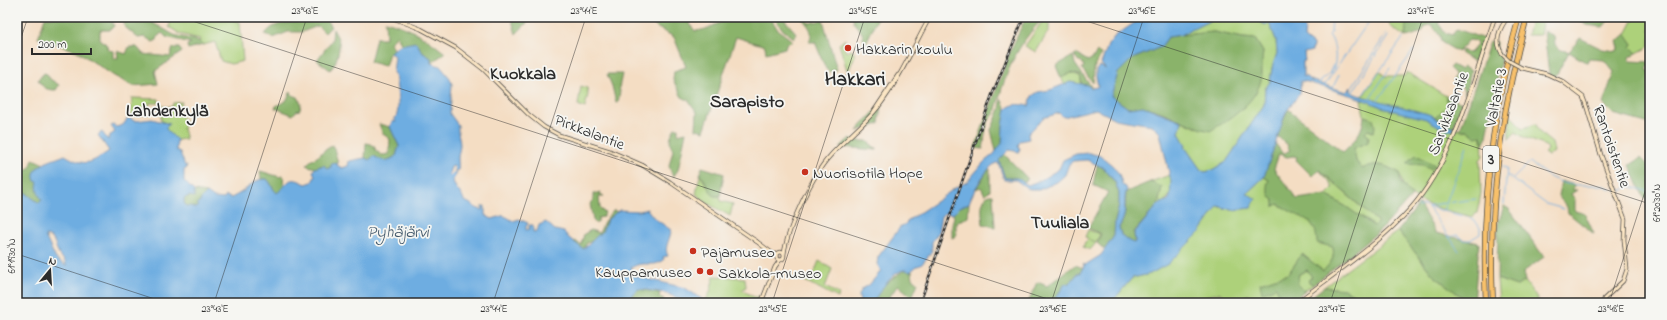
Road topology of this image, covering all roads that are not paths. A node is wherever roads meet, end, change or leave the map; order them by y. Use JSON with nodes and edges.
{"nodes":[{"id":1,"x":390,"y":17,"type":"edge"},
{"id":2,"x":931,"y":17,"type":"edge"},
{"id":3,"x":1495,"y":17,"type":"edge"},
{"id":4,"x":1508,"y":17,"type":"edge"},
{"id":5,"x":1519,"y":17,"type":"edge"},
{"id":6,"x":1527,"y":17,"type":"edge"},
{"id":7,"x":779,"y":256,"type":"junction"},
{"id":8,"x":761,"y":303,"type":"edge"},
{"id":9,"x":1296,"y":303,"type":"edge"},
{"id":10,"x":1486,"y":303,"type":"edge"},
{"id":11,"x":1494,"y":303,"type":"edge"},
{"id":12,"x":1603,"y":303,"type":"edge"}],
"edges":[{"from":1,"to":7,"type":"street","name":"Pirkkalantie"},
{"from":2,"to":7,"type":"street"},
{"from":3,"to":9,"type":"street","name":"Sarvikkaantie"},
{"from":4,"to":12,"type":"street","name":"Rantoistentie","bridge":true},
{"from":5,"to":10,"type":"highway","name":"Valtatie 3","number":"3"},
{"from":6,"to":11,"type":"highway","name":"Valtatie 3","number":"3"},
{"from":7,"to":8,"type":"street"}]}
